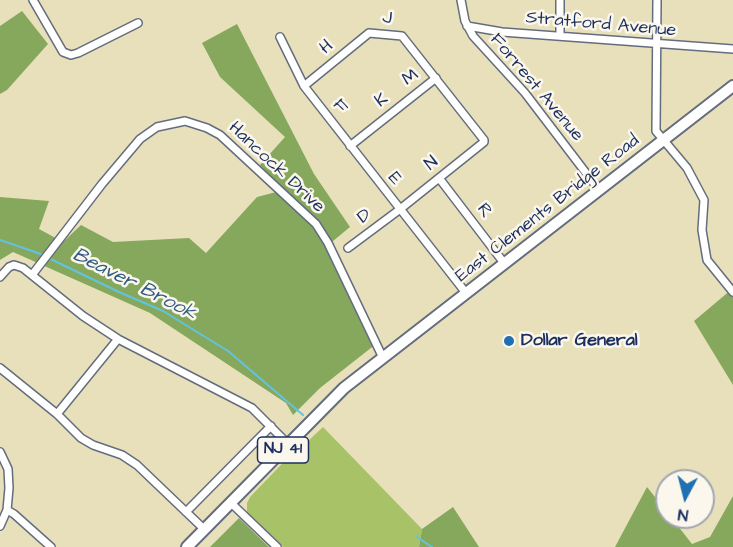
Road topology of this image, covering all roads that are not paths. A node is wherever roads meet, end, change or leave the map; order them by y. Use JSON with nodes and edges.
{"nodes":[{"id":1,"x":33,"y":0,"type":"edge"},
{"id":2,"x":461,"y":0,"type":"edge"},
{"id":3,"x":560,"y":0,"type":"edge"},
{"id":4,"x":657,"y":0,"type":"edge"},
{"id":5,"x":138,"y":23,"type":"dead end"},
{"id":6,"x":467,"y":26,"type":"junction"},
{"id":7,"x":369,"y":33,"type":"joint"},
{"id":8,"x":560,"y":36,"type":"junction"},
{"id":9,"x":280,"y":37,"type":"dead end"},
{"id":10,"x":657,"y":45,"type":"junction"},
{"id":11,"x":733,"y":49,"type":"edge"},
{"id":12,"x":436,"y":78,"type":"junction"},
{"id":13,"x":304,"y":86,"type":"junction"},
{"id":14,"x":733,"y":86,"type":"edge"},
{"id":15,"x":405,"y":101,"type":"joint"},
{"id":16,"x":663,"y":141,"type":"junction"},
{"id":17,"x":350,"y":146,"type":"junction"},
{"id":18,"x":365,"y":166,"type":"joint"},
{"id":19,"x":440,"y":178,"type":"junction"},
{"id":20,"x":599,"y":190,"type":"junction"},
{"id":21,"x":399,"y":210,"type":"junction"},
{"id":22,"x":348,"y":248,"type":"dead end"},
{"id":23,"x":504,"y":263,"type":"junction"},
{"id":24,"x":32,"y":275,"type":"junction"},
{"id":25,"x":0,"y":277,"type":"edge"},
{"id":26,"x":733,"y":292,"type":"edge"},
{"id":27,"x":466,"y":293,"type":"junction"},
{"id":28,"x":118,"y":339,"type":"junction"},
{"id":29,"x":382,"y":358,"type":"junction"},
{"id":30,"x":0,"y":368,"type":"edge"},
{"id":31,"x":57,"y":414,"type":"junction"},
{"id":32,"x":271,"y":426,"type":"junction"},
{"id":33,"x":288,"y":444,"type":"junction"},
{"id":34,"x":0,"y":452,"type":"edge"},
{"id":35,"x":231,"y":503,"type":"junction"},
{"id":36,"x":7,"y":510,"type":"junction"},
{"id":37,"x":186,"y":512,"type":"junction"},
{"id":38,"x":0,"y":526,"type":"edge"},
{"id":39,"x":205,"y":530,"type":"junction"},
{"id":40,"x":51,"y":547,"type":"edge"},
{"id":41,"x":187,"y":547,"type":"edge"},
{"id":42,"x":278,"y":547,"type":"edge"}],
"edges":[{"from":1,"to":5,"type":"street"},
{"from":2,"to":6,"type":"street","name":"Forrest Avenue"},
{"from":3,"to":8,"type":"street"},
{"from":4,"to":10,"type":"street"},
{"from":6,"to":8,"type":"street","name":"Stratford Avenue"},
{"from":6,"to":20,"type":"street","name":"Forrest Avenue"},
{"from":7,"to":12,"type":"street","name":"J"},
{"from":7,"to":13,"type":"street","name":"H"},
{"from":8,"to":10,"type":"street","name":"Stratford Avenue"},
{"from":9,"to":13,"type":"street","name":"F"},
{"from":10,"to":11,"type":"street","name":"Stratford Avenue"},
{"from":10,"to":16,"type":"street"},
{"from":12,"to":15,"type":"street","name":"M"},
{"from":12,"to":19,"type":"street","name":"N"},
{"from":13,"to":17,"type":"street","name":"F"},
{"from":14,"to":16,"type":"main road","name":"East Clements Bridge Road","number":"NJ 41"},
{"from":15,"to":17,"type":"street","name":"K"},
{"from":16,"to":20,"type":"main road","name":"East Clements Bridge Road","number":"NJ 41"},
{"from":16,"to":26,"type":"street"},
{"from":17,"to":18,"type":"street","name":"F"},
{"from":18,"to":21,"type":"street","name":"E"},
{"from":19,"to":21,"type":"street","name":"N"},
{"from":19,"to":23,"type":"street","name":"R"},
{"from":20,"to":23,"type":"main road","name":"East Clements Bridge Road","number":"NJ 41"},
{"from":21,"to":22,"type":"street","name":"D"},
{"from":21,"to":27,"type":"street"},
{"from":23,"to":27,"type":"main road","name":"East Clements Bridge Road","number":"NJ 41"},
{"from":24,"to":25,"type":"street"},
{"from":24,"to":28,"type":"street"},
{"from":24,"to":29,"type":"street","name":"Hancock Drive"},
{"from":27,"to":29,"type":"main road","name":"East Clements Bridge Road","number":"NJ 41"},
{"from":28,"to":31,"type":"street"},
{"from":28,"to":32,"type":"street"},
{"from":29,"to":33,"type":"main road","number":"NJ 41"},
{"from":30,"to":31,"type":"street"},
{"from":31,"to":37,"type":"street"},
{"from":32,"to":33,"type":"street"},
{"from":32,"to":37,"type":"street"},
{"from":33,"to":35,"type":"main road","number":"NJ 41"},
{"from":34,"to":36,"type":"street"},
{"from":35,"to":39,"type":"main road","number":"NJ 41"},
{"from":35,"to":42,"type":"street"},
{"from":36,"to":38,"type":"street"},
{"from":36,"to":40,"type":"street"},
{"from":37,"to":39,"type":"street"},
{"from":39,"to":41,"type":"main road","number":"NJ 41"}]}
